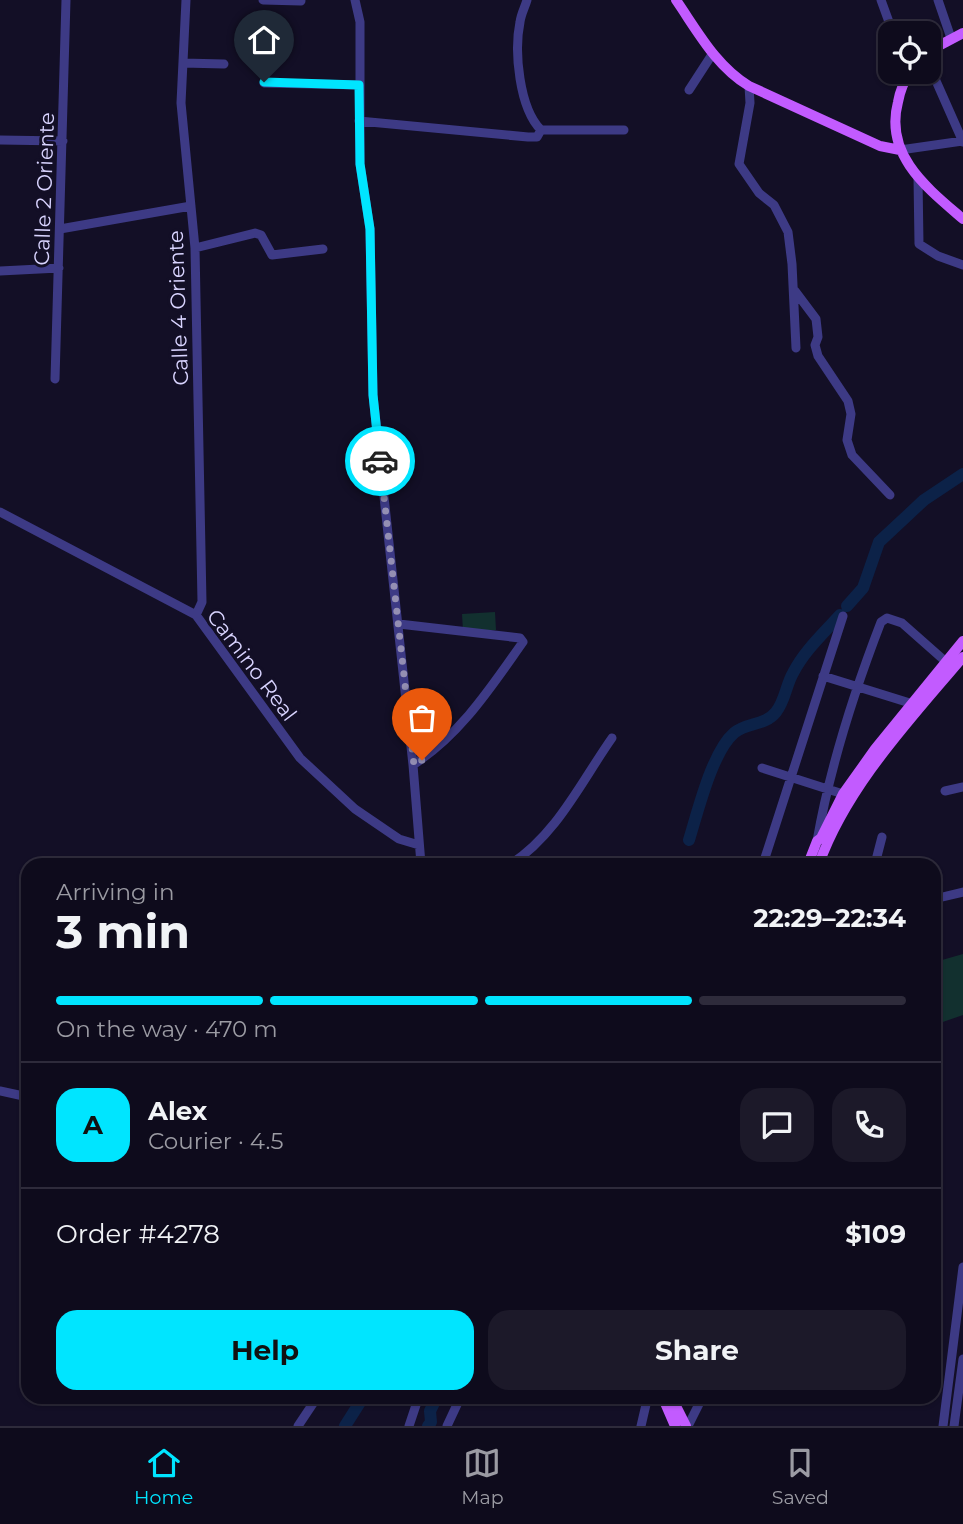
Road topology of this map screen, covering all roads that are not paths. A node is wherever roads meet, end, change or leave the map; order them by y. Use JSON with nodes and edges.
{"nodes":[{"id":1,"x":66,"y":0,"type":"edge"},
{"id":2,"x":186,"y":0,"type":"edge"},
{"id":3,"x":263,"y":0,"type":"edge"},
{"id":4,"x":355,"y":0,"type":"edge"},
{"id":5,"x":527,"y":0,"type":"edge"},
{"id":6,"x":676,"y":0,"type":"edge"},
{"id":7,"x":881,"y":0,"type":"edge"},
{"id":8,"x":938,"y":0,"type":"edge"},
{"id":9,"x":302,"y":1,"type":"edge"},
{"id":10,"x":888,"y":21,"type":"edge"},
{"id":11,"x":963,"y":33,"type":"edge"},
{"id":12,"x":951,"y":38,"type":"junction"},
{"id":13,"x":941,"y":44,"type":"edge"},
{"id":14,"x":713,"y":54,"type":"junction"},
{"id":15,"x":183,"y":63,"type":"junction"},
{"id":16,"x":223,"y":64,"type":"dead end"},
{"id":17,"x":264,"y":82,"type":"dead end"},
{"id":18,"x":905,"y":84,"type":"edge"},
{"id":19,"x":937,"y":84,"type":"edge"},
{"id":20,"x":359,"y":85,"type":"junction"},
{"id":21,"x":749,"y":86,"type":"junction"},
{"id":22,"x":689,"y":90,"type":"dead end"},
{"id":23,"x":359,"y":121,"type":"junction"},
{"id":24,"x":541,"y":130,"type":"junction"},
{"id":25,"x":624,"y":130,"type":"dead end"},
{"id":26,"x":0,"y":140,"type":"edge"},
{"id":27,"x":63,"y":141,"type":"junction"},
{"id":28,"x":963,"y":142,"type":"edge"},
{"id":29,"x":900,"y":150,"type":"junction"},
{"id":30,"x":918,"y":178,"type":"junction"},
{"id":31,"x":191,"y":206,"type":"junction"},
{"id":32,"x":963,"y":219,"type":"edge"},
{"id":33,"x":60,"y":229,"type":"junction"},
{"id":34,"x":195,"y":247,"type":"junction"},
{"id":35,"x":323,"y":249,"type":"dead end"},
{"id":36,"x":963,"y":265,"type":"edge"},
{"id":37,"x":59,"y":268,"type":"junction"},
{"id":38,"x":0,"y":271,"type":"edge"},
{"id":39,"x":794,"y":289,"type":"junction"},
{"id":40,"x":796,"y":348,"type":"dead end"},
{"id":41,"x":55,"y":379,"type":"dead end"},
{"id":42,"x":890,"y":495,"type":"dead end"},
{"id":43,"x":0,"y":512,"type":"edge"},
{"id":44,"x":196,"y":615,"type":"junction"},
{"id":45,"x":843,"y":616,"type":"dead end"},
{"id":46,"x":399,"y":624,"type":"junction"},
{"id":47,"x":963,"y":641,"type":"edge"},
{"id":48,"x":963,"y":656,"type":"edge"},
{"id":49,"x":950,"y":665,"type":"edge"},
{"id":50,"x":823,"y":676,"type":"junction"},
{"id":51,"x":857,"y":687,"type":"junction"},
{"id":52,"x":913,"y":704,"type":"junction"},
{"id":53,"x":611,"y":738,"type":"dead end"},
{"id":54,"x":414,"y":765,"type":"junction"},
{"id":55,"x":762,"y":768,"type":"dead end"},
{"id":56,"x":792,"y":777,"type":"junction"},
{"id":57,"x":963,"y":787,"type":"edge"},
{"id":58,"x":828,"y":790,"type":"junction"},
{"id":59,"x":945,"y":791,"type":"dead end"},
{"id":60,"x":844,"y":794,"type":"junction"},
{"id":61,"x":882,"y":837,"type":"dead end"},
{"id":62,"x":817,"y":841,"type":"junction"},
{"id":63,"x":419,"y":845,"type":"junction"},
{"id":64,"x":420,"y":858,"type":"edge"},
{"id":65,"x":521,"y":858,"type":"edge"},
{"id":66,"x":766,"y":858,"type":"edge"},
{"id":67,"x":810,"y":858,"type":"edge"},
{"id":68,"x":821,"y":858,"type":"edge"},
{"id":69,"x":877,"y":858,"type":"edge"},
{"id":70,"x":963,"y":892,"type":"edge"},
{"id":71,"x":941,"y":897,"type":"edge"},
{"id":72,"x":0,"y":1091,"type":"edge"},
{"id":73,"x":21,"y":1096,"type":"edge"},
{"id":74,"x":963,"y":1267,"type":"edge"},
{"id":75,"x":953,"y":1348,"type":"junction"},
{"id":76,"x":963,"y":1350,"type":"edge"},
{"id":77,"x":963,"y":1359,"type":"edge"},
{"id":78,"x":313,"y":1404,"type":"edge"},
{"id":79,"x":416,"y":1404,"type":"edge"},
{"id":80,"x":457,"y":1404,"type":"edge"},
{"id":81,"x":646,"y":1404,"type":"edge"},
{"id":82,"x":665,"y":1404,"type":"edge"},
{"id":83,"x":675,"y":1404,"type":"edge"},
{"id":84,"x":699,"y":1404,"type":"edge"},
{"id":85,"x":298,"y":1426,"type":"edge"},
{"id":86,"x":409,"y":1426,"type":"edge"},
{"id":87,"x":447,"y":1426,"type":"edge"},
{"id":88,"x":641,"y":1426,"type":"edge"},
{"id":89,"x":675,"y":1426,"type":"edge"},
{"id":90,"x":687,"y":1426,"type":"edge"},
{"id":91,"x":943,"y":1426,"type":"edge"},
{"id":92,"x":954,"y":1426,"type":"edge"}],
"edges":[{"from":1,"to":27,"type":"street","name":"Calle 2 Oriente"},
{"from":2,"to":15,"type":"street","name":"Calle 4 Oriente"},
{"from":3,"to":9,"type":"street"},
{"from":4,"to":20,"type":"street"},
{"from":5,"to":24,"type":"street"},
{"from":6,"to":14,"type":"main road"},
{"from":7,"to":10,"type":"street"},
{"from":8,"to":12,"type":"street"},
{"from":11,"to":12,"type":"main road"},
{"from":12,"to":13,"type":"main road"},
{"from":14,"to":21,"type":"main road"},
{"from":14,"to":22,"type":"street"},
{"from":15,"to":16,"type":"street"},
{"from":15,"to":31,"type":"street","name":"Calle 4 Oriente"},
{"from":17,"to":20,"type":"street"},
{"from":18,"to":29,"type":"main road"},
{"from":19,"to":28,"type":"street"},
{"from":20,"to":23,"type":"street"},
{"from":21,"to":29,"type":"main road"},
{"from":21,"to":39,"type":"street"},
{"from":23,"to":24,"type":"street"},
{"from":23,"to":46,"type":"street"},
{"from":24,"to":25,"type":"street"},
{"from":26,"to":27,"type":"street"},
{"from":27,"to":33,"type":"street","name":"Calle 2 Oriente"},
{"from":28,"to":29,"type":"street"},
{"from":29,"to":30,"type":"main road"},
{"from":30,"to":32,"type":"main road"},
{"from":30,"to":36,"type":"street"},
{"from":31,"to":33,"type":"street"},
{"from":31,"to":34,"type":"street","name":"Calle 4 Oriente"},
{"from":33,"to":37,"type":"street","name":"Calle 2 Oriente"},
{"from":34,"to":35,"type":"street"},
{"from":34,"to":44,"type":"street","name":"Calle 4 Oriente"},
{"from":37,"to":38,"type":"street"},
{"from":37,"to":41,"type":"street","name":"Calle 2 Oriente"},
{"from":39,"to":40,"type":"street"},
{"from":39,"to":42,"type":"street"},
{"from":43,"to":44,"type":"street","name":"Camino Real"},
{"from":44,"to":63,"type":"street","name":"Camino Real"},
{"from":45,"to":50,"type":"street"},
{"from":46,"to":54,"type":"street"},
{"from":46,"to":54,"type":"street"},
{"from":47,"to":49,"type":"main road"},
{"from":48,"to":49,"type":"main road"},
{"from":49,"to":51,"type":"street"},
{"from":49,"to":52,"type":"main road"},
{"from":49,"to":68,"type":"main road"},
{"from":50,"to":51,"type":"street"},
{"from":50,"to":56,"type":"street"},
{"from":51,"to":52,"type":"street"},
{"from":51,"to":58,"type":"street"},
{"from":52,"to":60,"type":"main road"},
{"from":53,"to":65,"type":"street"},
{"from":54,"to":63,"type":"street"},
{"from":55,"to":56,"type":"street"},
{"from":56,"to":58,"type":"street"},
{"from":56,"to":66,"type":"street"},
{"from":57,"to":59,"type":"street"},
{"from":58,"to":60,"type":"street"},
{"from":58,"to":62,"type":"street"},
{"from":60,"to":62,"type":"main road"},
{"from":61,"to":69,"type":"street"},
{"from":62,"to":67,"type":"main road"},
{"from":63,"to":64,"type":"street"},
{"from":70,"to":71,"type":"street"},
{"from":72,"to":73,"type":"street"},
{"from":74,"to":75,"type":"street"},
{"from":75,"to":76,"type":"street"},
{"from":75,"to":91,"type":"street"},
{"from":77,"to":92,"type":"street"},
{"from":78,"to":85,"type":"street"},
{"from":79,"to":86,"type":"street"},
{"from":80,"to":87,"type":"street"},
{"from":81,"to":88,"type":"street"},
{"from":82,"to":89,"type":"main road"},
{"from":83,"to":90,"type":"main road"},
{"from":84,"to":90,"type":"street"}]}
